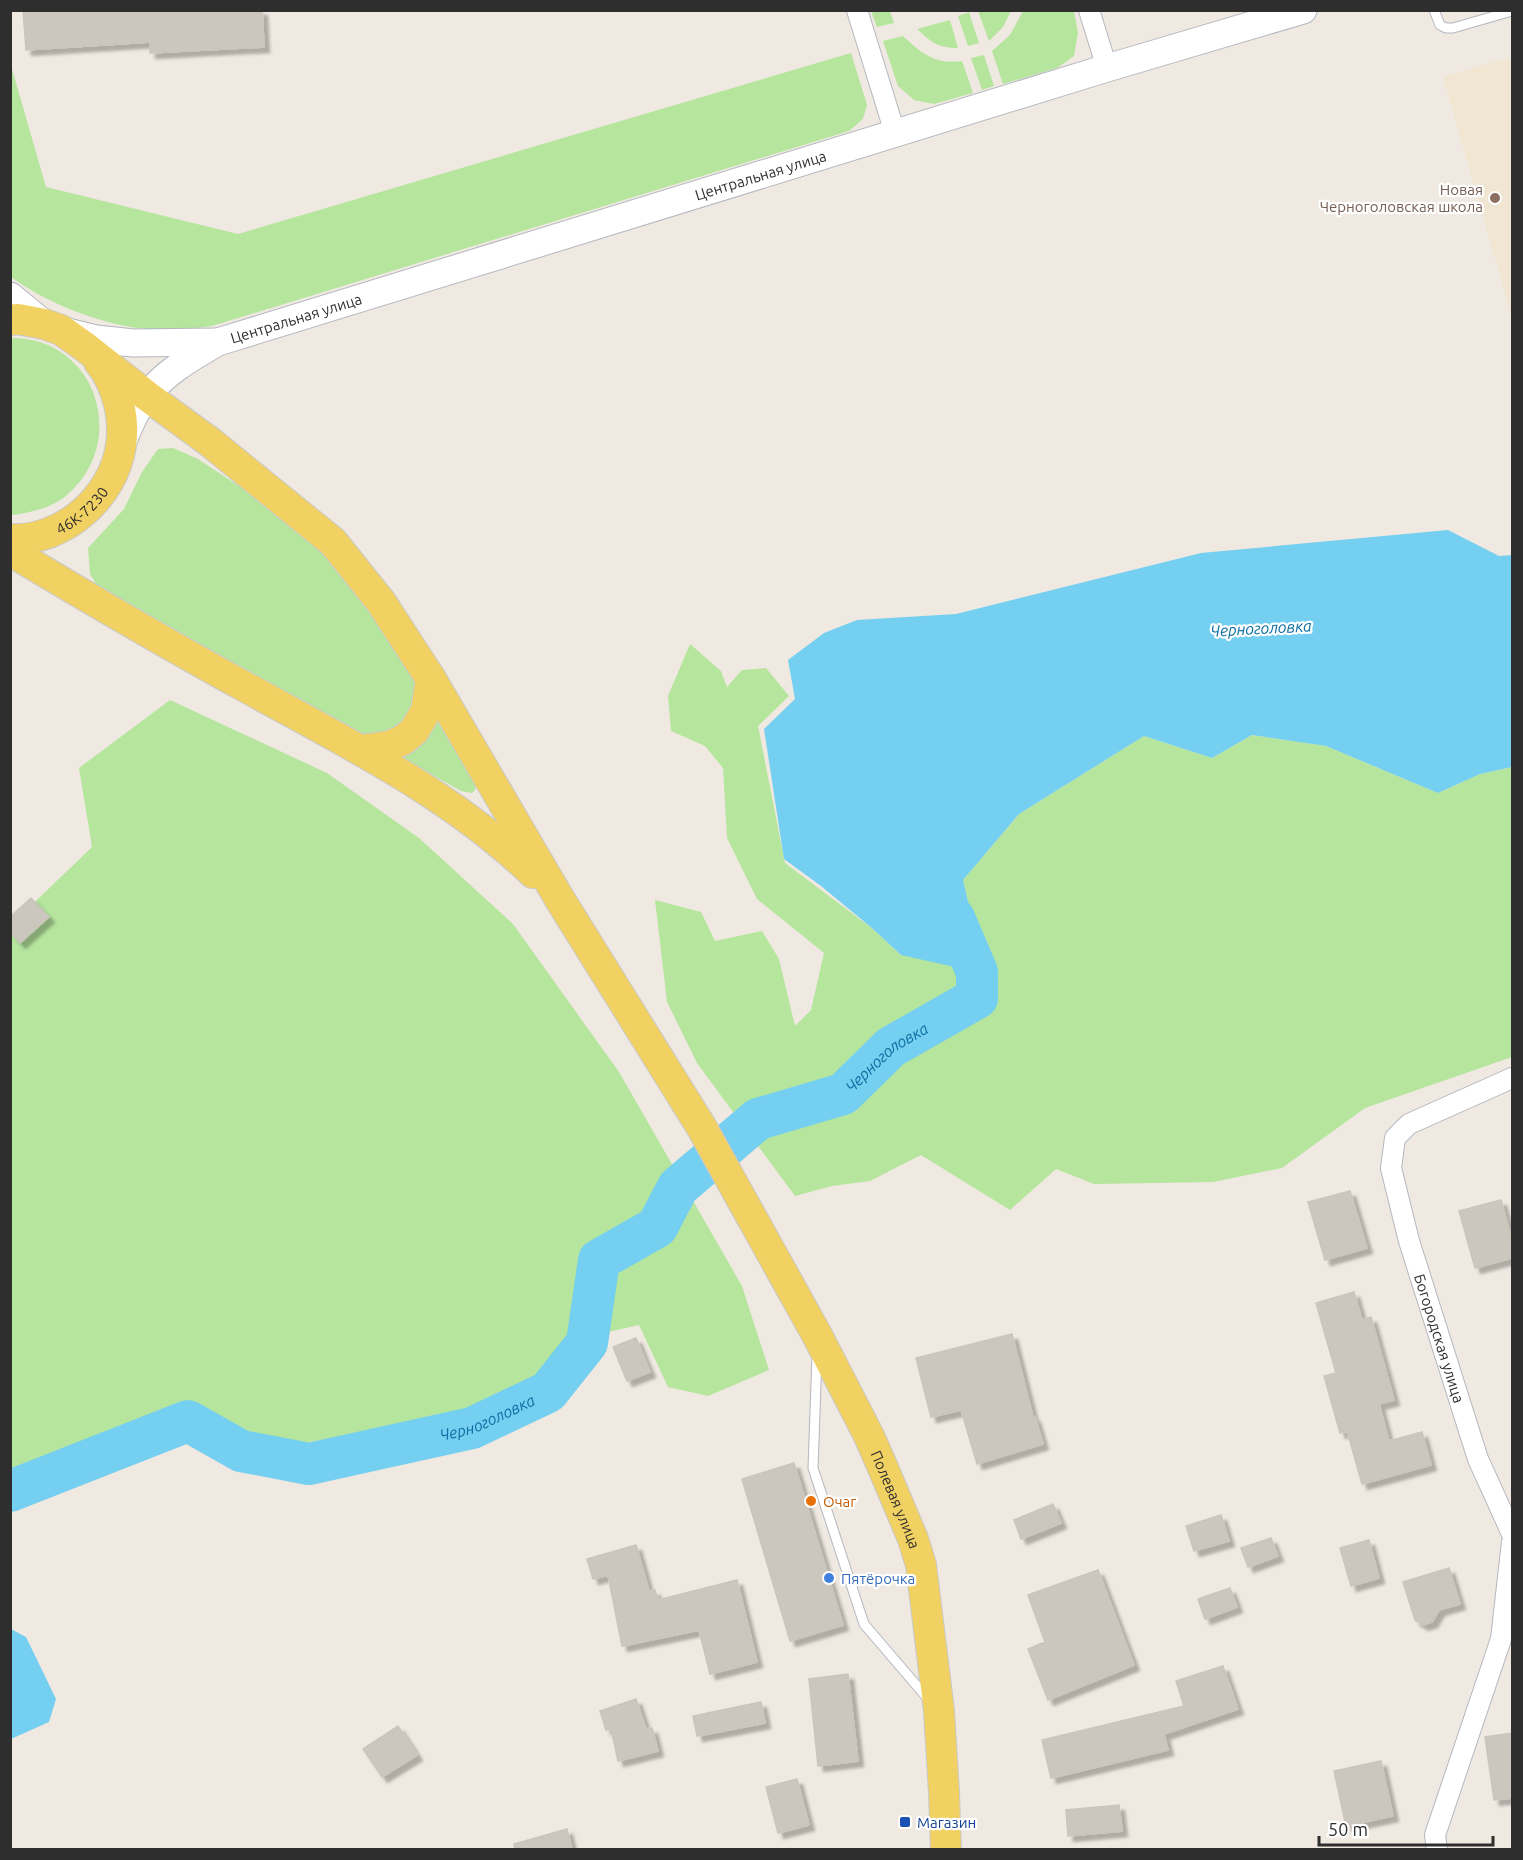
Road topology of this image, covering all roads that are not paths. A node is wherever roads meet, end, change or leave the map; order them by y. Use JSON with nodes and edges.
{"nodes":[{"id":1,"x":857,"y":10,"type":"edge"},
{"id":2,"x":1089,"y":10,"type":"edge"},
{"id":3,"x":1303,"y":10,"type":"edge"},
{"id":4,"x":1434,"y":10,"type":"edge"},
{"id":5,"x":1512,"y":11,"type":"edge"},
{"id":6,"x":1107,"y":68,"type":"junction"},
{"id":7,"x":895,"y":133,"type":"junction"},
{"id":8,"x":10,"y":296,"type":"edge"},
{"id":9,"x":10,"y":320,"type":"edge"},
{"id":10,"x":52,"y":327,"type":"junction"},
{"id":11,"x":218,"y":342,"type":"junction"},
{"id":12,"x":85,"y":346,"type":"junction"},
{"id":13,"x":147,"y":396,"type":"junction"},
{"id":14,"x":121,"y":446,"type":"junction"},
{"id":15,"x":10,"y":539,"type":"edge"},
{"id":16,"x":10,"y":551,"type":"edge"},
{"id":17,"x":431,"y":679,"type":"junction"},
{"id":18,"x":361,"y":750,"type":"junction"},
{"id":19,"x":560,"y":898,"type":"junction"},
{"id":20,"x":1512,"y":1078,"type":"edge"},
{"id":21,"x":817,"y":1335,"type":"junction"},
{"id":22,"x":1512,"y":1533,"type":"edge"},
{"id":23,"x":1512,"y":1542,"type":"edge"},
{"id":24,"x":939,"y":1711,"type":"junction"},
{"id":25,"x":946,"y":1850,"type":"edge"},
{"id":26,"x":1437,"y":1850,"type":"edge"}],
"edges":[{"from":1,"to":7,"type":"street"},
{"from":2,"to":6,"type":"street"},
{"from":3,"to":6,"type":"street","name":"Центральная улица"},
{"from":4,"to":5,"type":"lane"},
{"from":6,"to":7,"type":"street","name":"Центральная улица"},
{"from":7,"to":11,"type":"street","name":"Центральная улица"},
{"from":8,"to":10,"type":"street"},
{"from":9,"to":10,"type":"main road"},
{"from":10,"to":11,"type":"street"},
{"from":10,"to":12,"type":"main road"},
{"from":11,"to":13,"type":"street","name":"46К-7230"},
{"from":12,"to":13,"type":"main road"},
{"from":12,"to":14,"type":"main road","name":"46К-7230"},
{"from":13,"to":14,"type":"street","name":"46К-7230"},
{"from":13,"to":17,"type":"main road"},
{"from":14,"to":15,"type":"main road","name":"46К-7230"},
{"from":16,"to":18,"type":"main road"},
{"from":17,"to":18,"type":"main road"},
{"from":17,"to":19,"type":"main road"},
{"from":18,"to":19,"type":"main road"},
{"from":19,"to":21,"type":"main road","name":"Полевая улица"},
{"from":20,"to":22,"type":"street","name":"Богородская улица"},
{"from":21,"to":24,"type":"main road","name":"Полевая улица"},
{"from":21,"to":24,"type":"lane"},
{"from":23,"to":26,"type":"street"},
{"from":24,"to":25,"type":"main road","name":"Полевая улица"}]}
